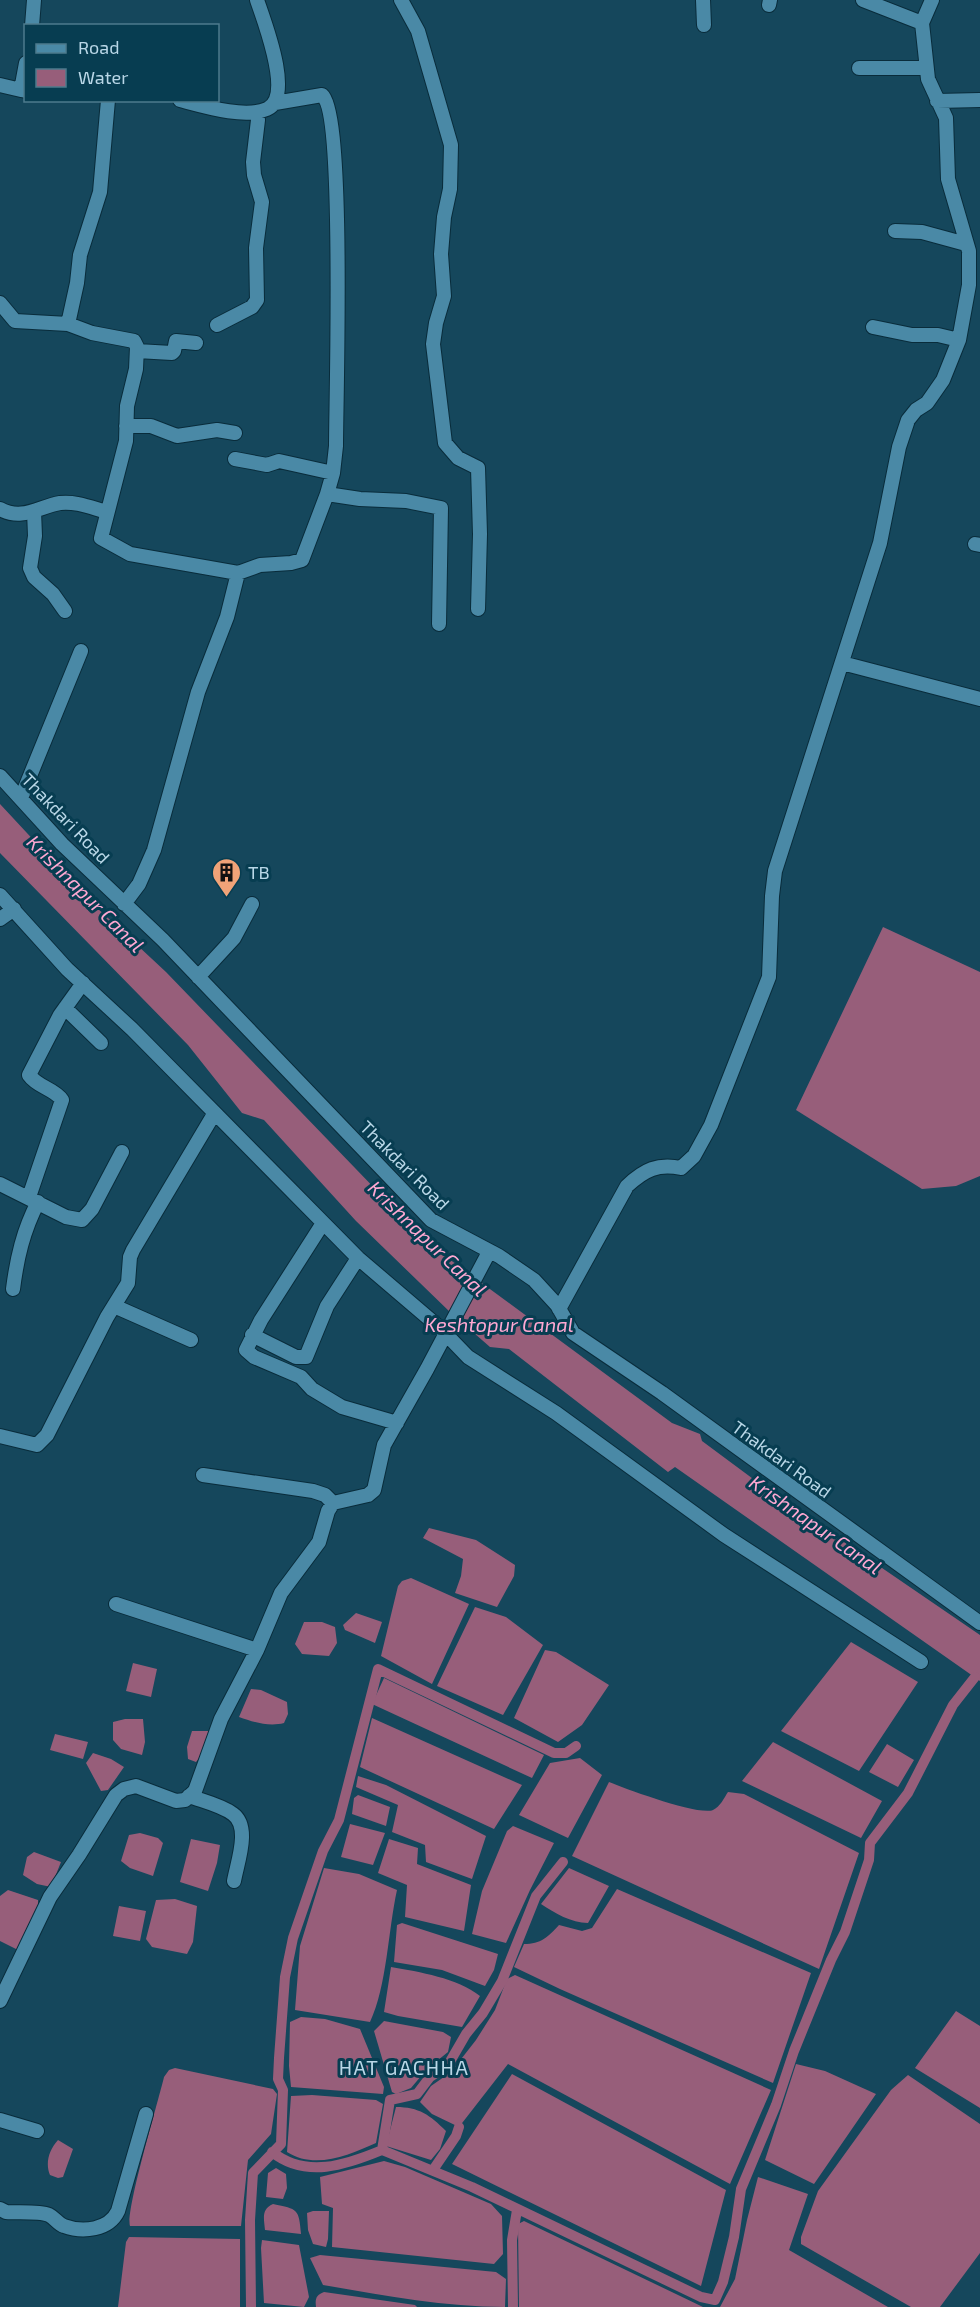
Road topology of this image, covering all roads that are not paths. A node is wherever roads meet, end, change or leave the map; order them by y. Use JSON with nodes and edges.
{"nodes":[{"id":1,"x":34,"y":0,"type":"edge"},
{"id":2,"x":257,"y":0,"type":"edge"},
{"id":3,"x":401,"y":0,"type":"edge"},
{"id":4,"x":703,"y":0,"type":"edge"},
{"id":5,"x":863,"y":0,"type":"edge"},
{"id":6,"x":932,"y":0,"type":"edge"},
{"id":7,"x":922,"y":23,"type":"junction"},
{"id":8,"x":32,"y":24,"type":"edge"},
{"id":9,"x":704,"y":25,"type":"dead end"},
{"id":10,"x":859,"y":68,"type":"dead end"},
{"id":11,"x":926,"y":68,"type":"junction"},
{"id":12,"x":0,"y":85,"type":"edge"},
{"id":13,"x":23,"y":90,"type":"edge"},
{"id":14,"x":980,"y":100,"type":"edge"},
{"id":15,"x":937,"y":101,"type":"junction"},
{"id":16,"x":108,"y":102,"type":"edge"},
{"id":17,"x":189,"y":102,"type":"edge"},
{"id":18,"x":275,"y":104,"type":"junction"},
{"id":19,"x":257,"y":112,"type":"junction"},
{"id":20,"x":895,"y":231,"type":"dead end"},
{"id":21,"x":966,"y":244,"type":"junction"},
{"id":22,"x":0,"y":303,"type":"edge"},
{"id":23,"x":68,"y":324,"type":"junction"},
{"id":24,"x":217,"y":325,"type":"dead end"},
{"id":25,"x":873,"y":327,"type":"dead end"},
{"id":26,"x":959,"y":340,"type":"junction"},
{"id":27,"x":196,"y":343,"type":"dead end"},
{"id":28,"x":137,"y":351,"type":"junction"},
{"id":29,"x":126,"y":426,"type":"junction"},
{"id":30,"x":235,"y":433,"type":"dead end"},
{"id":31,"x":236,"y":459,"type":"dead end"},
{"id":32,"x":333,"y":473,"type":"junction"},
{"id":33,"x":327,"y":494,"type":"junction"},
{"id":34,"x":0,"y":509,"type":"edge"},
{"id":35,"x":34,"y":512,"type":"junction"},
{"id":36,"x":107,"y":512,"type":"junction"},
{"id":37,"x":238,"y":573,"type":"junction"},
{"id":38,"x":477,"y":609,"type":"dead end"},
{"id":39,"x":64,"y":611,"type":"dead end"},
{"id":40,"x":439,"y":624,"type":"dead end"},
{"id":41,"x":81,"y":651,"type":"dead end"},
{"id":42,"x":842,"y":663,"type":"junction"},
{"id":43,"x":980,"y":699,"type":"edge"},
{"id":44,"x":0,"y":776,"type":"edge"},
{"id":45,"x":21,"y":798,"type":"junction"},
{"id":46,"x":0,"y":895,"type":"edge"},
{"id":47,"x":124,"y":904,"type":"junction"},
{"id":48,"x":252,"y":904,"type":"dead end"},
{"id":49,"x":14,"y":909,"type":"junction"},
{"id":50,"x":0,"y":919,"type":"edge"},
{"id":51,"x":198,"y":976,"type":"junction"},
{"id":52,"x":83,"y":983,"type":"junction"},
{"id":53,"x":64,"y":1008,"type":"junction"},
{"id":54,"x":101,"y":1043,"type":"dead end"},
{"id":55,"x":214,"y":1114,"type":"junction"},
{"id":56,"x":122,"y":1152,"type":"dead end"},
{"id":57,"x":0,"y":1184,"type":"edge"},
{"id":58,"x":33,"y":1200,"type":"junction"},
{"id":59,"x":323,"y":1223,"type":"junction"},
{"id":60,"x":489,"y":1252,"type":"junction"},
{"id":61,"x":357,"y":1258,"type":"junction"},
{"id":62,"x":13,"y":1289,"type":"dead end"},
{"id":63,"x":114,"y":1306,"type":"junction"},
{"id":64,"x":559,"y":1309,"type":"junction"},
{"id":65,"x":448,"y":1327,"type":"junction"},
{"id":66,"x":252,"y":1335,"type":"junction"},
{"id":67,"x":191,"y":1340,"type":"dead end"},
{"id":68,"x":397,"y":1423,"type":"junction"},
{"id":69,"x":0,"y":1436,"type":"edge"},
{"id":70,"x":203,"y":1475,"type":"dead end"},
{"id":71,"x":333,"y":1503,"type":"junction"},
{"id":72,"x":116,"y":1604,"type":"dead end"},
{"id":73,"x":980,"y":1623,"type":"edge"},
{"id":74,"x":257,"y":1650,"type":"junction"},
{"id":75,"x":921,"y":1662,"type":"dead end"},
{"id":76,"x":189,"y":1796,"type":"junction"},
{"id":77,"x":234,"y":1881,"type":"dead end"},
{"id":78,"x":0,"y":2001,"type":"edge"},
{"id":79,"x":146,"y":2114,"type":"dead end"},
{"id":80,"x":0,"y":2120,"type":"edge"},
{"id":81,"x":38,"y":2131,"type":"dead end"},
{"id":82,"x":0,"y":2209,"type":"edge"}],
"edges":[{"from":1,"to":8,"type":"street"},
{"from":2,"to":18,"type":"street"},
{"from":3,"to":38,"type":"street"},
{"from":4,"to":9,"type":"street"},
{"from":5,"to":7,"type":"street"},
{"from":6,"to":7,"type":"street"},
{"from":7,"to":11,"type":"street"},
{"from":10,"to":11,"type":"street"},
{"from":11,"to":15,"type":"street"},
{"from":12,"to":13,"type":"street"},
{"from":14,"to":15,"type":"street"},
{"from":15,"to":21,"type":"street"},
{"from":16,"to":23,"type":"street"},
{"from":17,"to":19,"type":"street"},
{"from":18,"to":19,"type":"street"},
{"from":18,"to":32,"type":"street"},
{"from":19,"to":24,"type":"street"},
{"from":20,"to":21,"type":"street"},
{"from":21,"to":26,"type":"street"},
{"from":22,"to":23,"type":"street"},
{"from":23,"to":28,"type":"street"},
{"from":25,"to":26,"type":"street"},
{"from":26,"to":42,"type":"street"},
{"from":27,"to":28,"type":"street"},
{"from":28,"to":29,"type":"street"},
{"from":29,"to":30,"type":"street"},
{"from":29,"to":36,"type":"street"},
{"from":31,"to":32,"type":"street"},
{"from":32,"to":33,"type":"street"},
{"from":33,"to":37,"type":"street"},
{"from":33,"to":40,"type":"street"},
{"from":34,"to":35,"type":"street"},
{"from":35,"to":36,"type":"street"},
{"from":35,"to":39,"type":"street"},
{"from":36,"to":37,"type":"street"},
{"from":37,"to":47,"type":"street"},
{"from":41,"to":45,"type":"street"},
{"from":42,"to":43,"type":"street"},
{"from":42,"to":64,"type":"street"},
{"from":44,"to":45,"type":"street","name":"Thakdari Road"},
{"from":45,"to":47,"type":"street","name":"Thakdari Road"},
{"from":46,"to":49,"type":"street"},
{"from":47,"to":51,"type":"street","name":"Thakdari Road"},
{"from":48,"to":51,"type":"street"},
{"from":49,"to":50,"type":"street"},
{"from":49,"to":52,"type":"street"},
{"from":51,"to":60,"type":"street","name":"Thakdari Road"},
{"from":52,"to":53,"type":"street"},
{"from":52,"to":55,"type":"street"},
{"from":53,"to":54,"type":"street"},
{"from":53,"to":58,"type":"street"},
{"from":55,"to":59,"type":"street"},
{"from":55,"to":63,"type":"street"},
{"from":56,"to":58,"type":"street"},
{"from":57,"to":58,"type":"street"},
{"from":58,"to":62,"type":"street"},
{"from":59,"to":61,"type":"street"},
{"from":59,"to":66,"type":"street"},
{"from":60,"to":64,"type":"street","name":"Thakdari Road"},
{"from":60,"to":65,"type":"street"},
{"from":61,"to":65,"type":"street"},
{"from":61,"to":66,"type":"street"},
{"from":63,"to":67,"type":"street"},
{"from":63,"to":69,"type":"street"},
{"from":64,"to":73,"type":"street","name":"Thakdari Road"},
{"from":65,"to":68,"type":"street"},
{"from":65,"to":75,"type":"street"},
{"from":66,"to":68,"type":"street"},
{"from":68,"to":71,"type":"street"},
{"from":70,"to":71,"type":"street"},
{"from":71,"to":74,"type":"street"},
{"from":72,"to":74,"type":"street"},
{"from":74,"to":76,"type":"street"},
{"from":76,"to":77,"type":"street"},
{"from":76,"to":78,"type":"street"},
{"from":79,"to":82,"type":"street"},
{"from":80,"to":81,"type":"street"}]}
